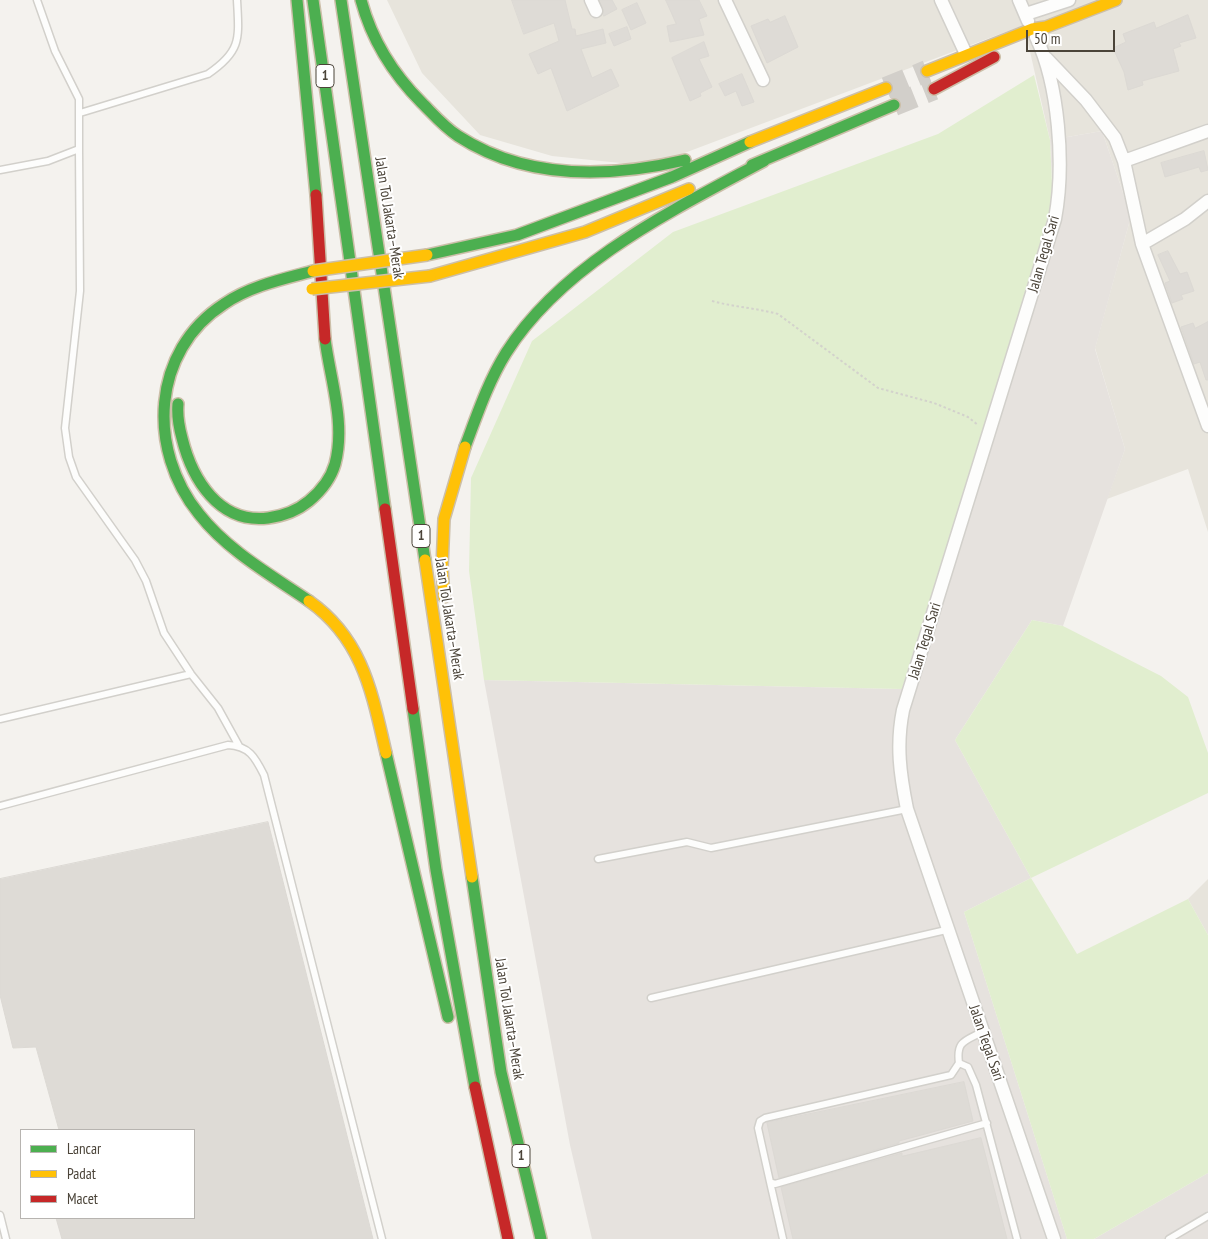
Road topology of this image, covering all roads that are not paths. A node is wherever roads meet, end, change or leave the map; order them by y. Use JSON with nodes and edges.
{"nodes":[{"id":1,"x":37,"y":0,"type":"edge"},
{"id":2,"x":237,"y":0,"type":"edge"},
{"id":3,"x":297,"y":0,"type":"edge"},
{"id":4,"x":314,"y":0,"type":"edge"},
{"id":5,"x":341,"y":0,"type":"edge"},
{"id":6,"x":361,"y":0,"type":"edge"},
{"id":7,"x":725,"y":0,"type":"edge"},
{"id":8,"x":942,"y":0,"type":"edge"},
{"id":9,"x":1019,"y":0,"type":"edge"},
{"id":10,"x":1069,"y":0,"type":"edge"},
{"id":11,"x":1116,"y":0,"type":"edge"},
{"id":12,"x":1026,"y":14,"type":"junction"},
{"id":13,"x":1034,"y":33,"type":"junction"},
{"id":14,"x":966,"y":54,"type":"junction"},
{"id":15,"x":1046,"y":58,"type":"junction"},
{"id":16,"x":927,"y":71,"type":"tunnel mouth"},
{"id":17,"x":763,"y":80,"type":"dead end"},
{"id":18,"x":886,"y":88,"type":"tunnel mouth"},
{"id":19,"x":934,"y":89,"type":"tunnel mouth"},
{"id":20,"x":894,"y":105,"type":"tunnel mouth"},
{"id":21,"x":80,"y":113,"type":"junction"},
{"id":22,"x":1208,"y":131,"type":"edge"},
{"id":23,"x":749,"y":142,"type":"junction"},
{"id":24,"x":79,"y":149,"type":"junction"},
{"id":25,"x":764,"y":160,"type":"junction"},
{"id":26,"x":1124,"y":161,"type":"junction"},
{"id":27,"x":0,"y":170,"type":"edge"},
{"id":28,"x":1208,"y":201,"type":"edge"},
{"id":29,"x":1142,"y":244,"type":"junction"},
{"id":30,"x":308,"y":289,"type":"dead end"},
{"id":31,"x":233,"y":313,"type":"dead end"},
{"id":32,"x":184,"y":372,"type":"dead end"},
{"id":33,"x":181,"y":391,"type":"dead end"},
{"id":34,"x":1208,"y":426,"type":"edge"},
{"id":35,"x":191,"y":674,"type":"junction"},
{"id":36,"x":0,"y":719,"type":"edge"},
{"id":37,"x":239,"y":746,"type":"junction"},
{"id":38,"x":0,"y":806,"type":"edge"},
{"id":39,"x":907,"y":809,"type":"junction"},
{"id":40,"x":598,"y":860,"type":"dead end"},
{"id":41,"x":946,"y":930,"type":"junction"},
{"id":42,"x":651,"y":998,"type":"dead end"},
{"id":43,"x":982,"y":1032,"type":"junction"},
{"id":44,"x":959,"y":1063,"type":"junction"},
{"id":45,"x":501,"y":1072,"type":"junction"},
{"id":46,"x":472,"y":1073,"type":"junction"},
{"id":47,"x":988,"y":1123,"type":"junction"},
{"id":48,"x":770,"y":1182,"type":"junction"},
{"id":49,"x":0,"y":1215,"type":"edge"},
{"id":50,"x":1208,"y":1216,"type":"edge"},
{"id":51,"x":2,"y":1231,"type":"edge"},
{"id":52,"x":6,"y":1239,"type":"edge"},
{"id":53,"x":382,"y":1239,"type":"edge"},
{"id":54,"x":508,"y":1239,"type":"edge"},
{"id":55,"x":541,"y":1239,"type":"edge"},
{"id":56,"x":783,"y":1239,"type":"edge"},
{"id":57,"x":1017,"y":1239,"type":"edge"},
{"id":58,"x":1054,"y":1239,"type":"edge"},
{"id":59,"x":1169,"y":1239,"type":"edge"}],
"edges":[{"from":1,"to":21,"type":"lane"},
{"from":2,"to":21,"type":"lane"},
{"from":3,"to":33,"type":"highway"},
{"from":4,"to":46,"type":"highway","number":"1"},
{"from":5,"to":45,"type":"highway","name":"Jalan Tol Jakarta–Merak","number":"1"},
{"from":6,"to":23,"type":"highway"},
{"from":7,"to":17,"type":"street"},
{"from":8,"to":14,"type":"street"},
{"from":9,"to":12,"type":"street","name":"Jalan Tegal Sari"},
{"from":10,"to":12,"type":"street"},
{"from":11,"to":13,"type":"highway"},
{"from":12,"to":13,"type":"street","name":"Jalan Tegal Sari"},
{"from":13,"to":14,"type":"highway"},
{"from":13,"to":15,"type":"street","name":"Jalan Tegal Sari"},
{"from":13,"to":19,"type":"highway"},
{"from":14,"to":16,"type":"highway"},
{"from":15,"to":26,"type":"street"},
{"from":15,"to":39,"type":"street","name":"Jalan Tegal Sari"},
{"from":18,"to":23,"type":"highway"},
{"from":20,"to":25,"type":"highway"},
{"from":21,"to":24,"type":"lane"},
{"from":22,"to":26,"type":"street"},
{"from":23,"to":46,"type":"highway","bridge":true},
{"from":24,"to":27,"type":"lane"},
{"from":24,"to":35,"type":"lane"},
{"from":25,"to":30,"type":"highway","bridge":true},
{"from":25,"to":45,"type":"highway"},
{"from":26,"to":29,"type":"street"},
{"from":28,"to":29,"type":"street"},
{"from":29,"to":34,"type":"street"},
{"from":31,"to":32,"type":"highway"},
{"from":35,"to":36,"type":"lane"},
{"from":35,"to":37,"type":"lane"},
{"from":37,"to":38,"type":"lane"},
{"from":37,"to":53,"type":"lane"},
{"from":39,"to":40,"type":"lane"},
{"from":39,"to":41,"type":"street","name":"Jalan Tegal Sari"},
{"from":41,"to":42,"type":"lane"},
{"from":41,"to":43,"type":"street","name":"Jalan Tegal Sari"},
{"from":43,"to":44,"type":"lane"},
{"from":43,"to":58,"type":"street","name":"Jalan Tegal Sari"},
{"from":44,"to":47,"type":"lane"},
{"from":44,"to":48,"type":"lane"},
{"from":45,"to":55,"type":"highway","name":"Jalan Tol Jakarta–Merak","number":"1"},
{"from":46,"to":54,"type":"highway","number":"1"},
{"from":47,"to":48,"type":"lane"},
{"from":47,"to":57,"type":"lane"},
{"from":48,"to":56,"type":"lane"},
{"from":49,"to":51,"type":"lane"},
{"from":50,"to":59,"type":"lane"},
{"from":51,"to":52,"type":"lane"}]}
